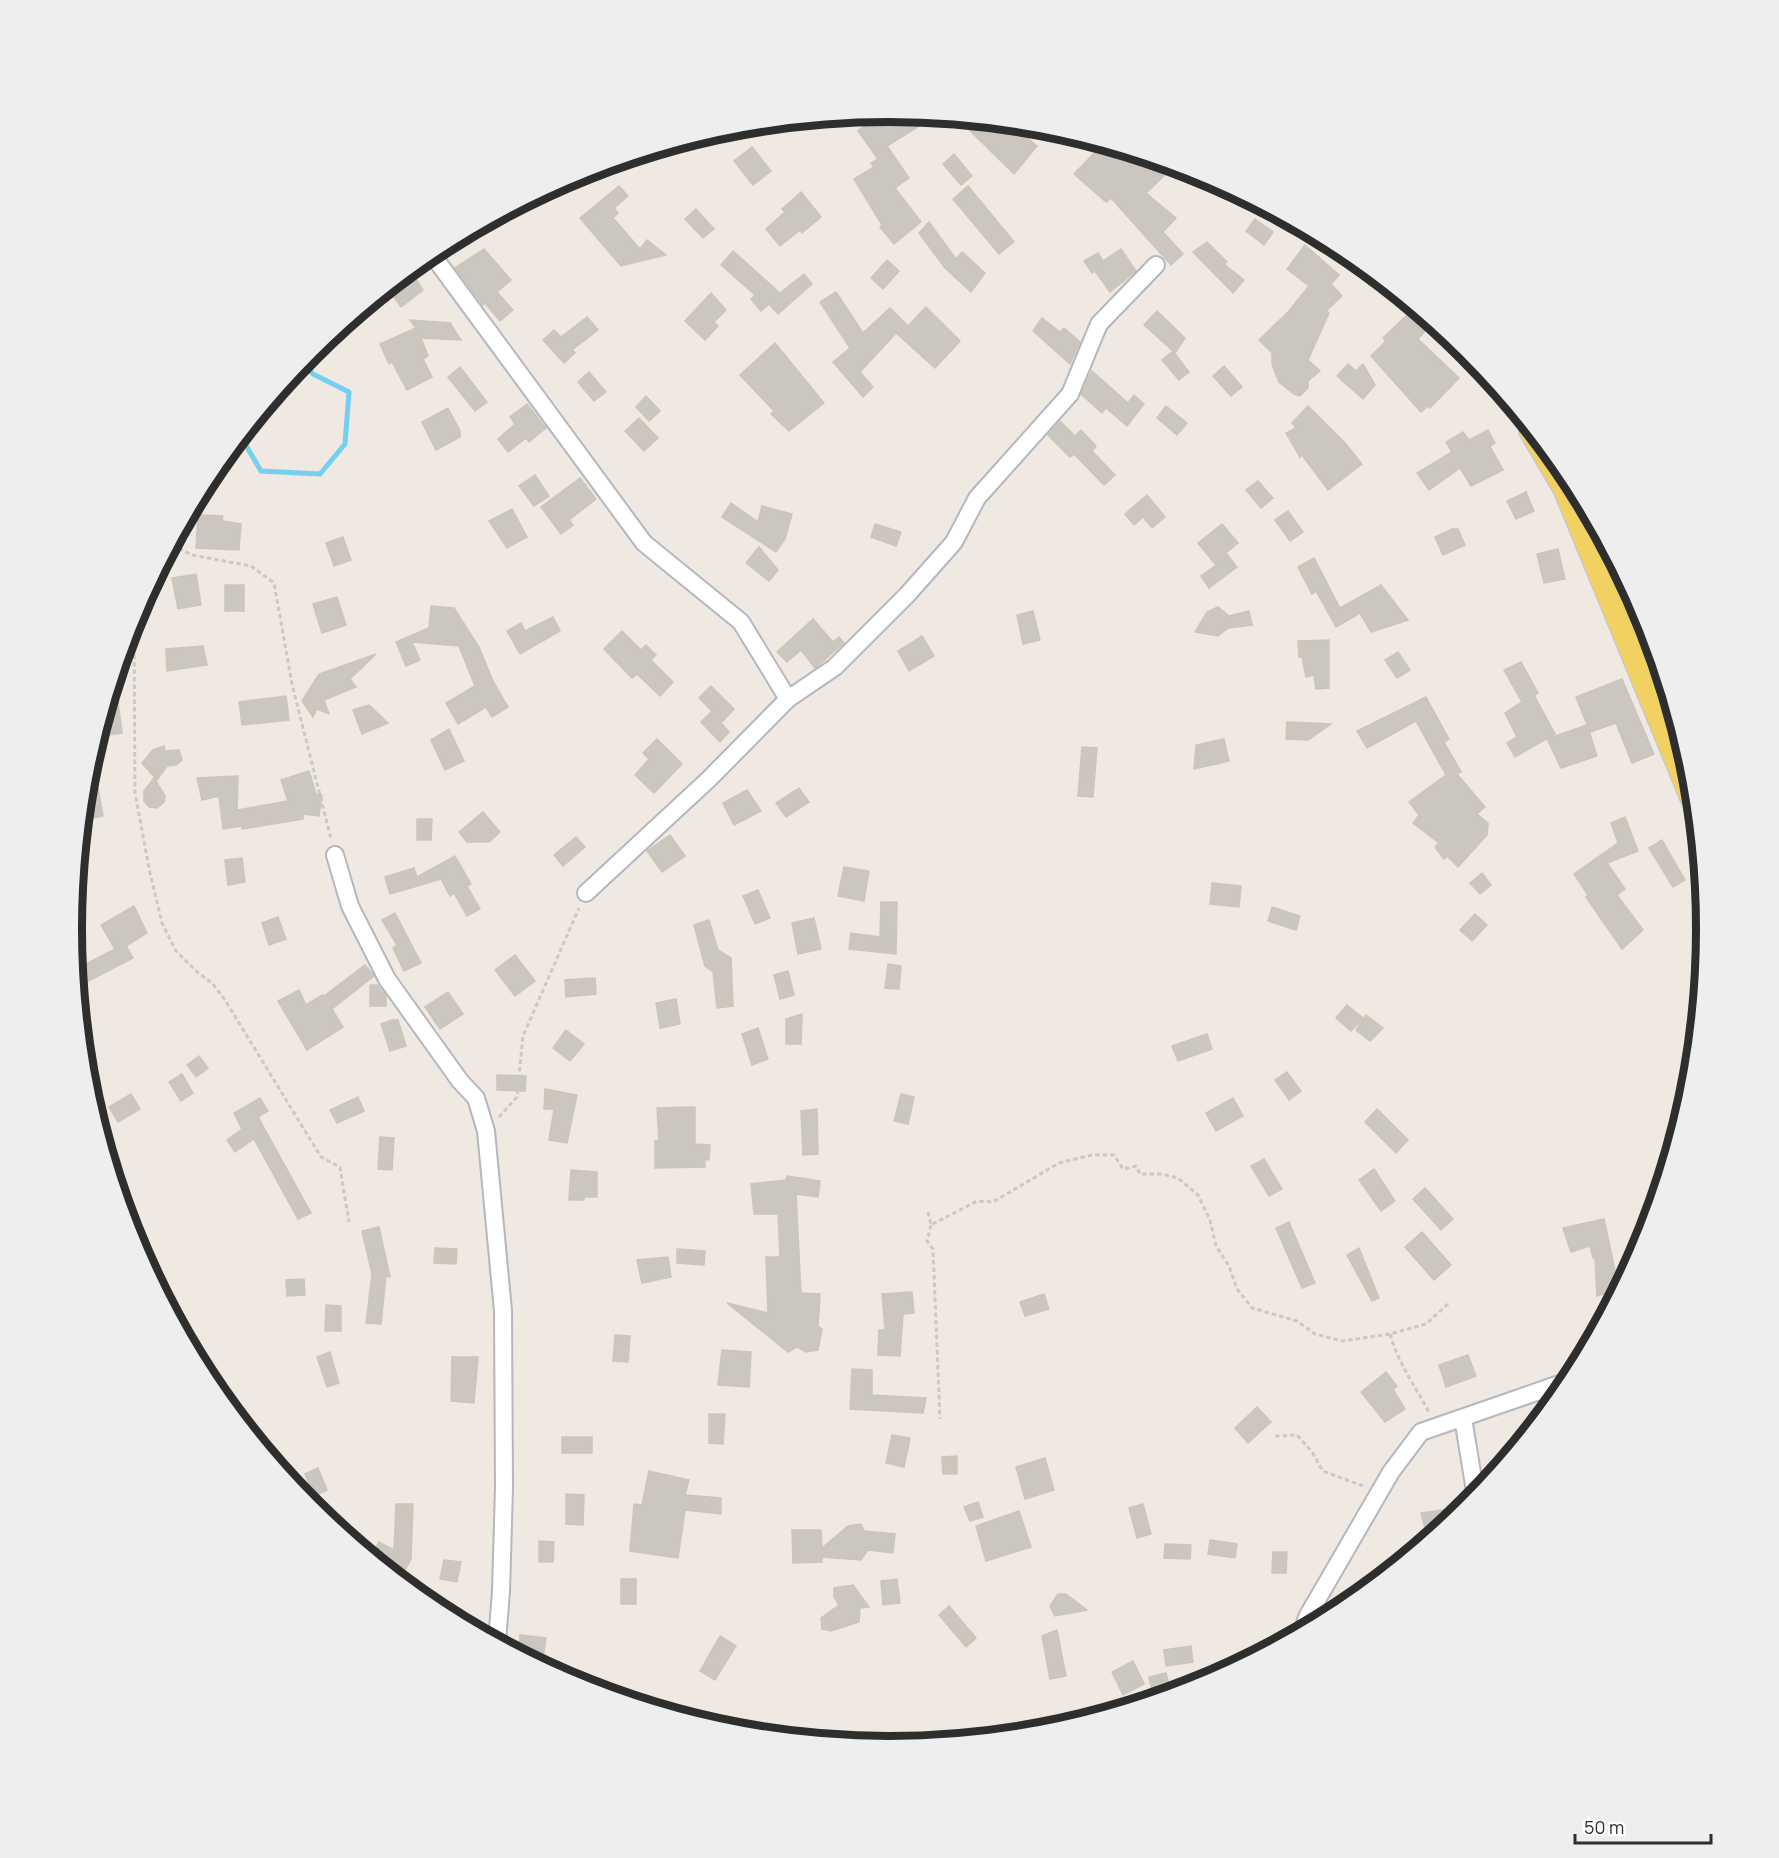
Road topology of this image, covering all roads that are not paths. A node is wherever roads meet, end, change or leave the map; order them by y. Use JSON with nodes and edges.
{"nodes":[{"id":1,"x":437,"y":261,"type":"edge"},
{"id":2,"x":1156,"y":265,"type":"dead end"},
{"id":3,"x":1572,"y":501,"type":"edge"},
{"id":4,"x":788,"y":699,"type":"junction"},
{"id":5,"x":1678,"y":757,"type":"edge"},
{"id":6,"x":335,"y":855,"type":"road end"},
{"id":7,"x":586,"y":893,"type":"road end"},
{"id":8,"x":1554,"y":1386,"type":"edge"},
{"id":9,"x":1463,"y":1418,"type":"junction"},
{"id":10,"x":1474,"y":1485,"type":"edge"},
{"id":11,"x":1305,"y":1620,"type":"edge"},
{"id":12,"x":497,"y":1634,"type":"edge"}],
"edges":[{"from":1,"to":4,"type":"street"},
{"from":2,"to":4,"type":"street"},
{"from":3,"to":5,"type":"main road"},
{"from":4,"to":7,"type":"street"},
{"from":6,"to":12,"type":"street"},
{"from":8,"to":9,"type":"street"},
{"from":9,"to":10,"type":"street"},
{"from":9,"to":11,"type":"street"}]}
